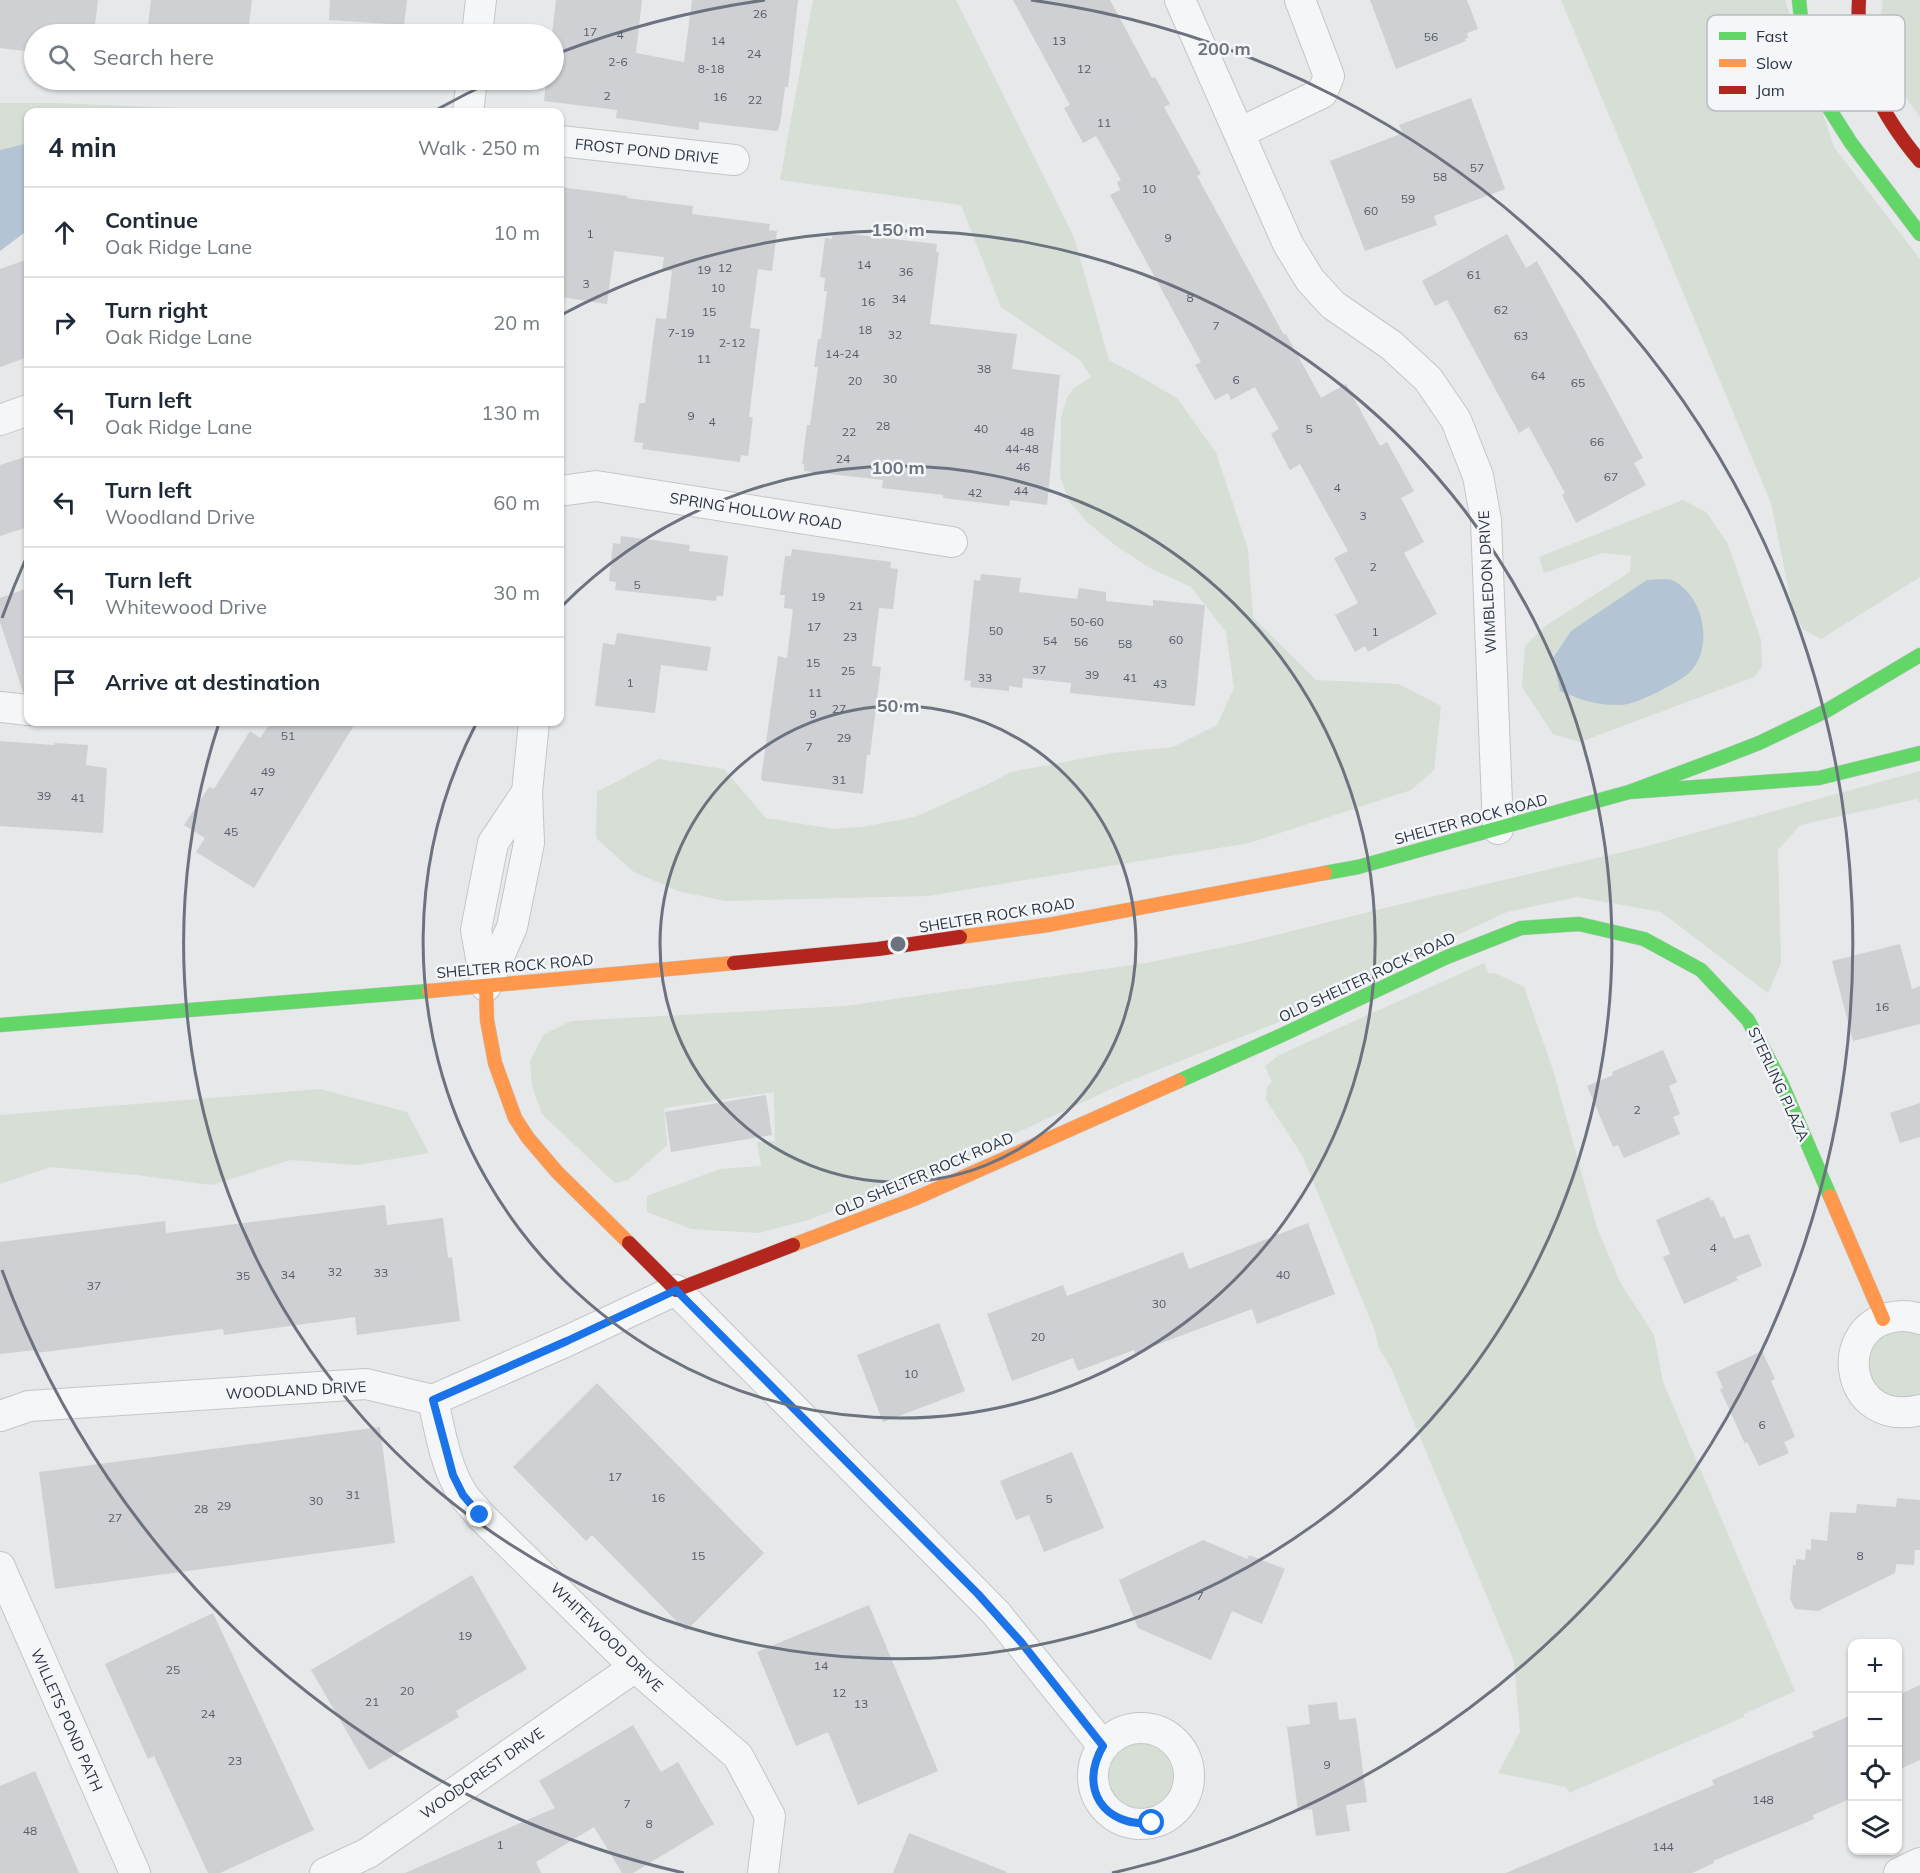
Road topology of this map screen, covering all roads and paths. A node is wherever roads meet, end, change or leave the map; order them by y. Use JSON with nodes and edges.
{"nodes":[{"id":1,"x":481,"y":0,"type":"edge"},
{"id":2,"x":1180,"y":0,"type":"edge"},
{"id":3,"x":1300,"y":0,"type":"edge"},
{"id":4,"x":1799,"y":0,"type":"edge"},
{"id":5,"x":1859,"y":0,"type":"edge"},
{"id":6,"x":1801,"y":15,"type":"edge"},
{"id":7,"x":1858,"y":15,"type":"edge"},
{"id":8,"x":478,"y":24,"type":"edge"},
{"id":9,"x":471,"y":90,"type":"edge"},
{"id":10,"x":468,"y":108,"type":"edge"},
{"id":11,"x":1831,"y":111,"type":"edge"},
{"id":12,"x":1885,"y":111,"type":"edge"},
{"id":13,"x":1239,"y":134,"type":"junction"},
{"id":14,"x":564,"y":141,"type":"edge"},
{"id":15,"x":734,"y":160,"type":"dead end"},
{"id":16,"x":1920,"y":161,"type":"edge"},
{"id":17,"x":1920,"y":234,"type":"edge"},
{"id":18,"x":24,"y":411,"type":"edge"},
{"id":19,"x":0,"y":420,"type":"edge"},
{"id":20,"x":564,"y":490,"type":"edge"},
{"id":21,"x":952,"y":542,"type":"dead end"},
{"id":22,"x":1920,"y":655,"type":"edge"},
{"id":23,"x":0,"y":707,"type":"edge"},
{"id":24,"x":24,"y":710,"type":"edge"},
{"id":25,"x":534,"y":726,"type":"edge"},
{"id":26,"x":1920,"y":753,"type":"edge"},
{"id":27,"x":1629,"y":792,"type":"junction"},
{"id":28,"x":1498,"y":829,"type":"junction"},
{"id":29,"x":1521,"y":928,"type":"joint"},
{"id":30,"x":486,"y":986,"type":"junction"},
{"id":31,"x":0,"y":1025,"type":"edge"},
{"id":32,"x":676,"y":1290,"type":"junction"},
{"id":33,"x":1883,"y":1319,"type":"junction"},
{"id":34,"x":1920,"y":1319,"type":"edge"},
{"id":35,"x":433,"y":1400,"type":"junction"},
{"id":36,"x":1920,"y":1410,"type":"edge"},
{"id":37,"x":0,"y":1416,"type":"edge"},
{"id":38,"x":0,"y":1567,"type":"edge"},
{"id":39,"x":635,"y":1667,"type":"junction"},
{"id":40,"x":1103,"y":1746,"type":"dead end"},
{"id":41,"x":1920,"y":1863,"type":"edge"},
{"id":42,"x":135,"y":1873,"type":"edge"},
{"id":43,"x":325,"y":1873,"type":"edge"},
{"id":44,"x":763,"y":1873,"type":"edge"},
{"id":45,"x":1899,"y":1873,"type":"edge"}],
"edges":[{"from":1,"to":8,"type":"street"},
{"from":2,"to":13,"type":"street","name":"WIMBLEDON DRIVE"},
{"from":3,"to":13,"type":"street"},
{"from":4,"to":6,"type":"main road"},
{"from":5,"to":7,"type":"main road"},
{"from":9,"to":10,"type":"street"},
{"from":11,"to":17,"type":"main road"},
{"from":12,"to":16,"type":"main road"},
{"from":13,"to":28,"type":"street","name":"WIMBLEDON DRIVE"},
{"from":14,"to":15,"type":"street","name":"FROST POND DRIVE"},
{"from":18,"to":19,"type":"street"},
{"from":20,"to":21,"type":"street","name":"SPRING HOLLOW ROAD"},
{"from":22,"to":27,"type":"main road","name":"SHELTER ROCK ROAD"},
{"from":23,"to":24,"type":"street"},
{"from":25,"to":30,"type":"street"},
{"from":26,"to":27,"type":"main road"},
{"from":27,"to":28,"type":"main road","name":"SHELTER ROCK ROAD"},
{"from":28,"to":30,"type":"main road","name":"SHELTER ROCK ROAD"},
{"from":29,"to":32,"type":"main road","name":"OLD SHELTER ROCK ROAD"},
{"from":29,"to":33,"type":"main road","name":"STERLING PLAZA"},
{"from":30,"to":31,"type":"main road","name":"SHELTER ROCK ROAD"},
{"from":30,"to":32,"type":"main road"},
{"from":32,"to":35,"type":"street"},
{"from":32,"to":40,"type":"street"},
{"from":33,"to":34,"type":"street"},
{"from":33,"to":36,"type":"street"},
{"from":35,"to":37,"type":"street","name":"WOODLAND DRIVE"},
{"from":35,"to":39,"type":"street","name":"WHITEWOOD DRIVE"},
{"from":38,"to":42,"type":"street","name":"WILLETS POND PATH"},
{"from":39,"to":43,"type":"street","name":"WOODCREST DRIVE"},
{"from":39,"to":44,"type":"street","name":"WHITEWOOD DRIVE"},
{"from":41,"to":45,"type":"street"}]}
